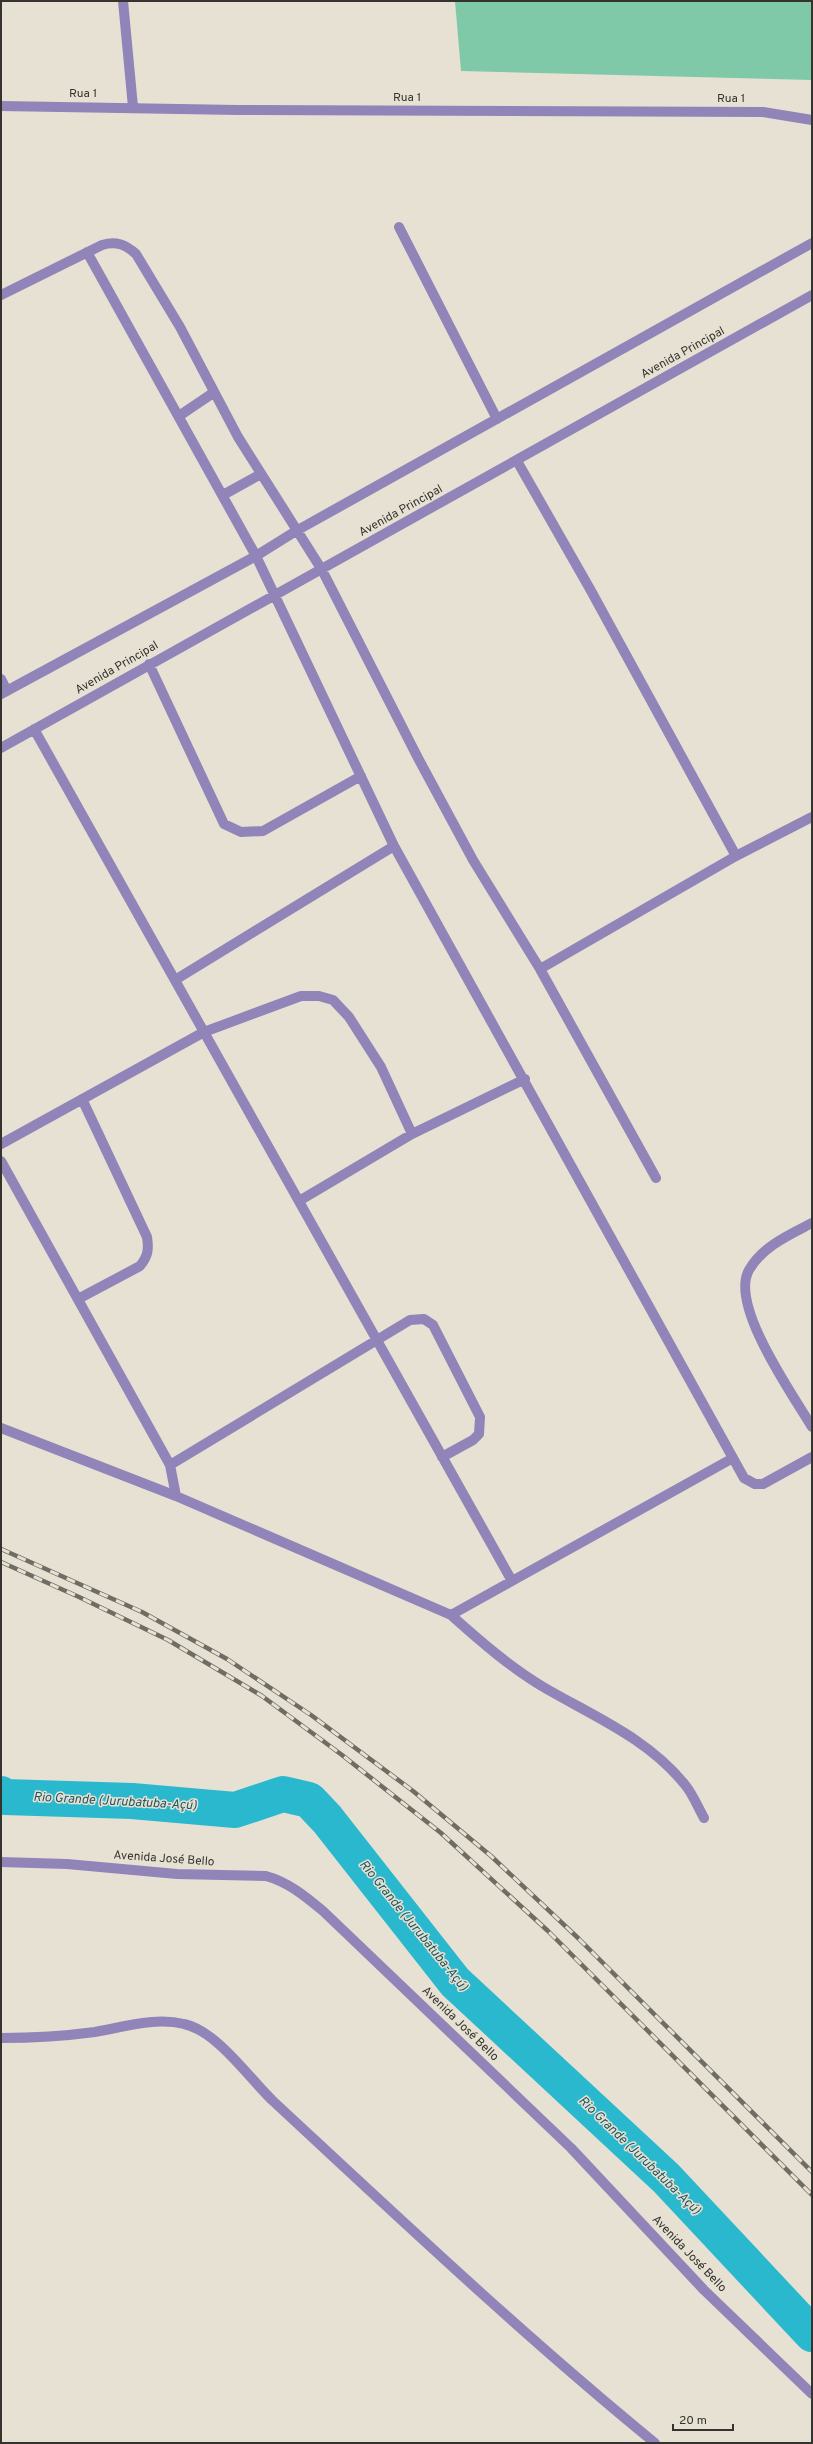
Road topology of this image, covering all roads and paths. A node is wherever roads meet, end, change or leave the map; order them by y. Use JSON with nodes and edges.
{"nodes":[{"id":1,"x":123,"y":1,"type":"edge"},
{"id":2,"x":1,"y":106,"type":"edge"},
{"id":3,"x":133,"y":107,"type":"junction"},
{"id":4,"x":812,"y":120,"type":"edge"},
{"id":5,"x":399,"y":227,"type":"dead end"},
{"id":6,"x":812,"y":243,"type":"edge"},
{"id":7,"x":87,"y":252,"type":"junction"},
{"id":8,"x":1,"y":295,"type":"edge"},
{"id":9,"x":812,"y":295,"type":"edge"},
{"id":10,"x":213,"y":393,"type":"junction"},
{"id":11,"x":179,"y":416,"type":"junction"},
{"id":12,"x":497,"y":418,"type":"junction"},
{"id":13,"x":517,"y":461,"type":"junction"},
{"id":14,"x":261,"y":474,"type":"junction"},
{"id":15,"x":223,"y":495,"type":"junction"},
{"id":16,"x":296,"y":530,"type":"junction"},
{"id":17,"x":256,"y":556,"type":"junction"},
{"id":18,"x":322,"y":570,"type":"junction"},
{"id":19,"x":273,"y":594,"type":"junction"},
{"id":20,"x":149,"y":664,"type":"junction"},
{"id":21,"x":1,"y":679,"type":"edge"},
{"id":22,"x":4,"y":692,"type":"edge"},
{"id":23,"x":34,"y":729,"type":"junction"},
{"id":24,"x":1,"y":748,"type":"edge"},
{"id":25,"x":361,"y":776,"type":"junction"},
{"id":26,"x":812,"y":816,"type":"edge"},
{"id":27,"x":394,"y":846,"type":"junction"},
{"id":28,"x":736,"y":856,"type":"junction"},
{"id":29,"x":540,"y":969,"type":"junction"},
{"id":30,"x":175,"y":980,"type":"junction"},
{"id":31,"x":204,"y":1032,"type":"junction"},
{"id":32,"x":525,"y":1078,"type":"junction"},
{"id":33,"x":82,"y":1099,"type":"junction"},
{"id":34,"x":412,"y":1134,"type":"junction"},
{"id":35,"x":1,"y":1144,"type":"edge"},
{"id":36,"x":1,"y":1161,"type":"edge"},
{"id":37,"x":656,"y":1178,"type":"dead end"},
{"id":38,"x":299,"y":1201,"type":"junction"},
{"id":39,"x":812,"y":1223,"type":"edge"},
{"id":40,"x":78,"y":1299,"type":"junction"},
{"id":41,"x":377,"y":1341,"type":"junction"},
{"id":42,"x":812,"y":1427,"type":"edge"},
{"id":43,"x":1,"y":1428,"type":"edge"},
{"id":44,"x":442,"y":1457,"type":"junction"},
{"id":45,"x":812,"y":1457,"type":"edge"},
{"id":46,"x":733,"y":1458,"type":"junction"},
{"id":47,"x":170,"y":1466,"type":"junction"},
{"id":48,"x":176,"y":1496,"type":"junction"},
{"id":49,"x":512,"y":1581,"type":"junction"},
{"id":50,"x":451,"y":1615,"type":"junction"},
{"id":51,"x":704,"y":1818,"type":"dead end"},
{"id":52,"x":1,"y":1862,"type":"edge"},
{"id":53,"x":1,"y":2038,"type":"edge"},
{"id":54,"x":812,"y":2394,"type":"edge"},
{"id":55,"x":655,"y":2443,"type":"edge"}],
"edges":[{"from":1,"to":3,"type":"street"},
{"from":2,"to":3,"type":"street","name":"Rua 1"},
{"from":3,"to":4,"type":"street","name":"Rua 1"},
{"from":5,"to":12,"type":"street"},
{"from":6,"to":12,"type":"street"},
{"from":7,"to":8,"type":"street"},
{"from":7,"to":10,"type":"street"},
{"from":7,"to":11,"type":"street"},
{"from":9,"to":13,"type":"street","name":"Avenida Principal"},
{"from":10,"to":11,"type":"street"},
{"from":10,"to":14,"type":"street"},
{"from":11,"to":15,"type":"street"},
{"from":12,"to":16,"type":"street"},
{"from":13,"to":18,"type":"street","name":"Avenida Principal"},
{"from":13,"to":28,"type":"street"},
{"from":14,"to":15,"type":"street"},
{"from":14,"to":16,"type":"street"},
{"from":15,"to":17,"type":"street"},
{"from":16,"to":17,"type":"street"},
{"from":16,"to":18,"type":"street"},
{"from":17,"to":19,"type":"street"},
{"from":17,"to":22,"type":"street"},
{"from":18,"to":19,"type":"street","name":"Avenida Principal"},
{"from":18,"to":29,"type":"street"},
{"from":19,"to":20,"type":"street","name":"Avenida Principal"},
{"from":19,"to":25,"type":"street"},
{"from":20,"to":23,"type":"street","name":"Avenida Principal"},
{"from":20,"to":25,"type":"street"},
{"from":21,"to":22,"type":"street"},
{"from":23,"to":24,"type":"street","name":"Avenida Principal"},
{"from":23,"to":30,"type":"street"},
{"from":25,"to":27,"type":"street"},
{"from":26,"to":28,"type":"street"},
{"from":27,"to":30,"type":"street"},
{"from":27,"to":32,"type":"street"},
{"from":28,"to":29,"type":"street"},
{"from":29,"to":37,"type":"street"},
{"from":30,"to":31,"type":"street"},
{"from":31,"to":33,"type":"street"},
{"from":31,"to":34,"type":"street"},
{"from":31,"to":38,"type":"street"},
{"from":32,"to":34,"type":"street"},
{"from":32,"to":46,"type":"street"},
{"from":33,"to":35,"type":"street"},
{"from":33,"to":40,"type":"street"},
{"from":34,"to":38,"type":"street"},
{"from":36,"to":40,"type":"street"},
{"from":38,"to":41,"type":"street"},
{"from":39,"to":42,"type":"street"},
{"from":40,"to":47,"type":"street"},
{"from":41,"to":44,"type":"street"},
{"from":41,"to":44,"type":"street"},
{"from":41,"to":47,"type":"street"},
{"from":43,"to":48,"type":"street"},
{"from":44,"to":49,"type":"street"},
{"from":45,"to":46,"type":"street"},
{"from":46,"to":49,"type":"street"},
{"from":47,"to":48,"type":"street"},
{"from":48,"to":50,"type":"street"},
{"from":49,"to":50,"type":"street"},
{"from":50,"to":51,"type":"street"},
{"from":52,"to":54,"type":"street","name":"Avenida José Bello"},
{"from":53,"to":55,"type":"street"}]}
